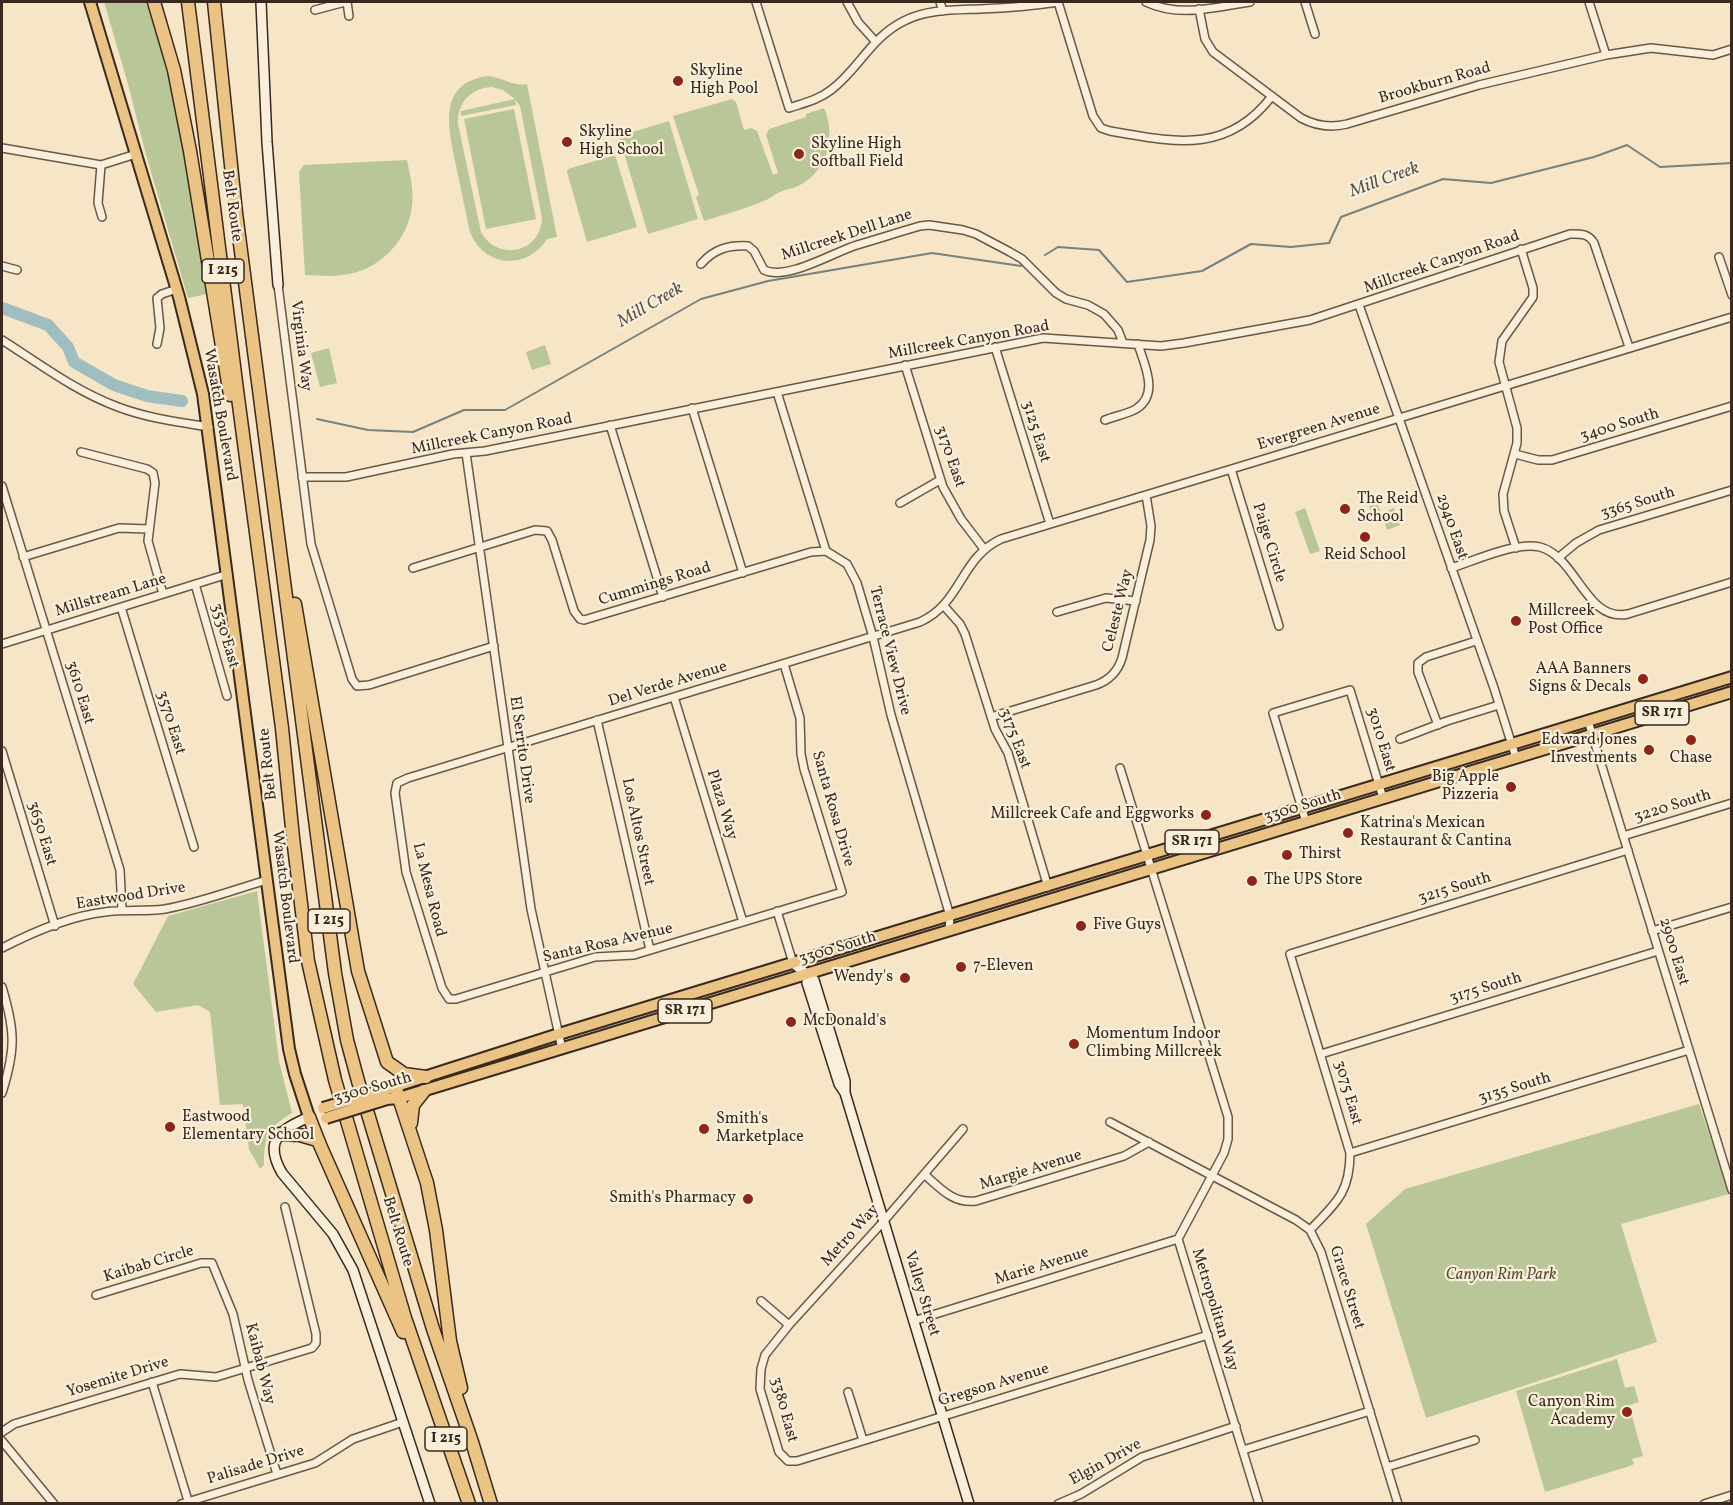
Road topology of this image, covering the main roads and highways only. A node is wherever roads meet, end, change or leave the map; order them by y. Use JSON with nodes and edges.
{"nodes":[{"id":1,"x":90,"y":2,"type":"edge"},
{"id":2,"x":154,"y":2,"type":"edge"},
{"id":3,"x":188,"y":2,"type":"edge"},
{"id":4,"x":214,"y":2,"type":"edge"},
{"id":5,"x":274,"y":504,"type":"junction"},
{"id":6,"x":258,"y":540,"type":"junction"},
{"id":7,"x":1731,"y":677,"type":"edge"},
{"id":8,"x":1731,"y":692,"type":"edge"},
{"id":9,"x":426,"y":1077,"type":"junction"},
{"id":10,"x":424,"y":1091,"type":"junction"},
{"id":11,"x":391,"y":1093,"type":"junction"},
{"id":12,"x":309,"y":1117,"type":"junction"},
{"id":13,"x":279,"y":1134,"type":"road end"},
{"id":14,"x":414,"y":1139,"type":"junction"},
{"id":15,"x":317,"y":1140,"type":"junction"},
{"id":16,"x":415,"y":1347,"type":"junction"},
{"id":17,"x":472,"y":1442,"type":"junction"},
{"id":18,"x":469,"y":1503,"type":"edge"},
{"id":19,"x":491,"y":1503,"type":"edge"}],
"edges":[{"from":1,"to":12,"type":"main road","name":"Wasatch Boulevard"},
{"from":2,"to":6,"type":"highway"},
{"from":3,"to":6,"type":"highway","name":"Belt Route","number":"I 215"},
{"from":4,"to":5,"type":"highway","name":"Belt Route","number":"I 215"},
{"from":5,"to":9,"type":"highway"},
{"from":5,"to":17,"type":"highway","name":"Belt Route","number":"I 215"},
{"from":6,"to":16,"type":"highway","name":"Belt Route","number":"I 215"},
{"from":7,"to":9,"type":"main road","name":"3300 South","number":"SR 171"},
{"from":8,"to":10,"type":"main road","name":"3300 South","number":"SR 171"},
{"from":9,"to":11,"type":"main road","name":"3300 South","number":"SR 171"},
{"from":10,"to":11,"type":"main road","name":"3300 South","number":"SR 171"},
{"from":10,"to":14,"type":"highway"},
{"from":11,"to":12,"type":"main road","name":"3300 South","number":"SR 171","bridge":true},
{"from":11,"to":14,"type":"highway"},
{"from":12,"to":15,"type":"highway"},
{"from":13,"to":15,"type":"highway"},
{"from":14,"to":17,"type":"highway"},
{"from":15,"to":16,"type":"highway"},
{"from":16,"to":18,"type":"highway","name":"Belt Route","number":"I 215"},
{"from":17,"to":19,"type":"highway","name":"Belt Route","number":"I 215"}]}
